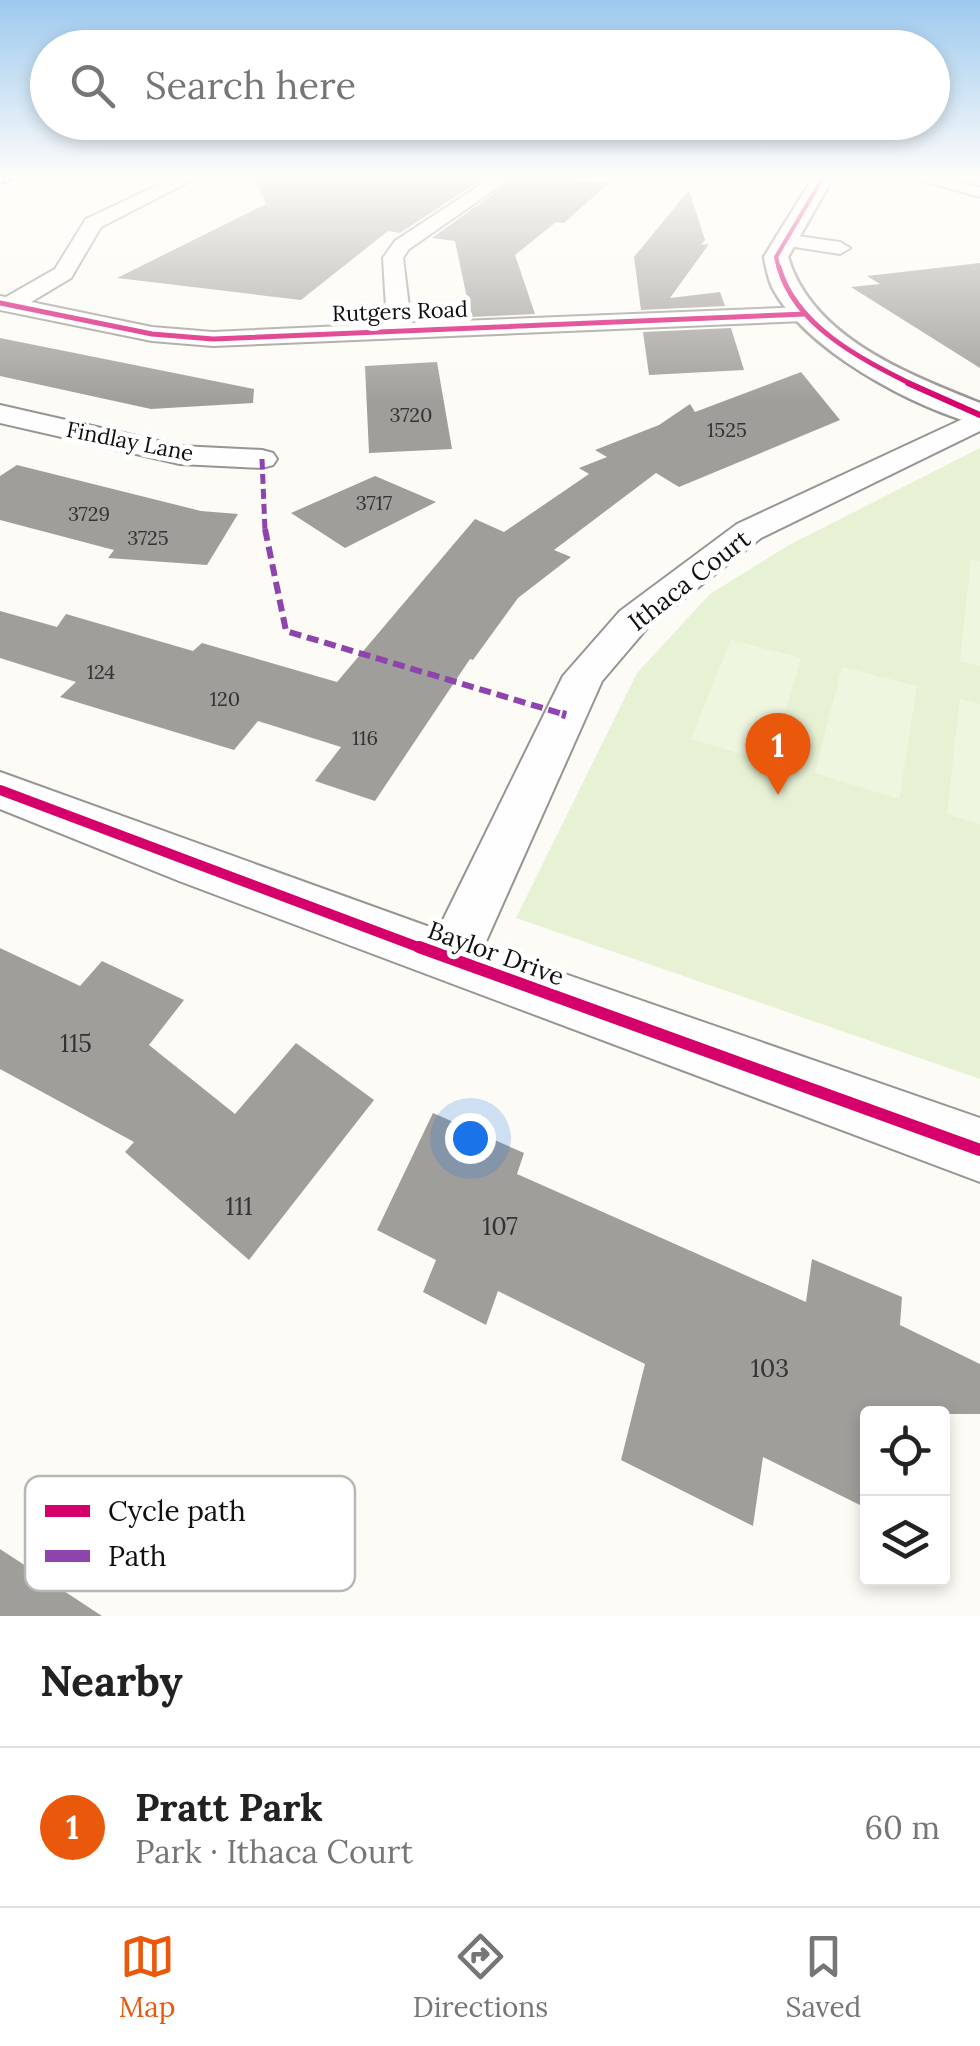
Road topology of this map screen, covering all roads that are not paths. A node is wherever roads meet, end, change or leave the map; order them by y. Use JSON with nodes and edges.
{"nodes":[{"id":1,"x":76,"y":251,"type":"edge"},
{"id":2,"x":398,"y":251,"type":"edge"},
{"id":3,"x":778,"y":251,"type":"edge"},
{"id":4,"x":5,"y":304,"type":"edge"},
{"id":5,"x":805,"y":314,"type":"junction"},
{"id":6,"x":400,"y":331,"type":"junction"},
{"id":7,"x":0,"y":414,"type":"edge"},
{"id":8,"x":980,"y":418,"type":"edge"},
{"id":9,"x":262,"y":459,"type":"dead end"},
{"id":10,"x":0,"y":790,"type":"edge"},
{"id":11,"x":452,"y":957,"type":"junction"},
{"id":12,"x":980,"y":1150,"type":"edge"}],
"edges":[{"from":1,"to":4,"type":"street"},
{"from":2,"to":6,"type":"street"},
{"from":3,"to":5,"type":"street"},
{"from":4,"to":6,"type":"street","name":"Rutgers Road"},
{"from":5,"to":6,"type":"street","name":"Rutgers Road"},
{"from":5,"to":8,"type":"street"},
{"from":7,"to":9,"type":"street","name":"Findlay Lane"},
{"from":8,"to":11,"type":"street","name":"Ithaca Court"},
{"from":10,"to":11,"type":"street","name":"Baylor Drive"},
{"from":11,"to":12,"type":"street","name":"Baylor Drive"}]}
